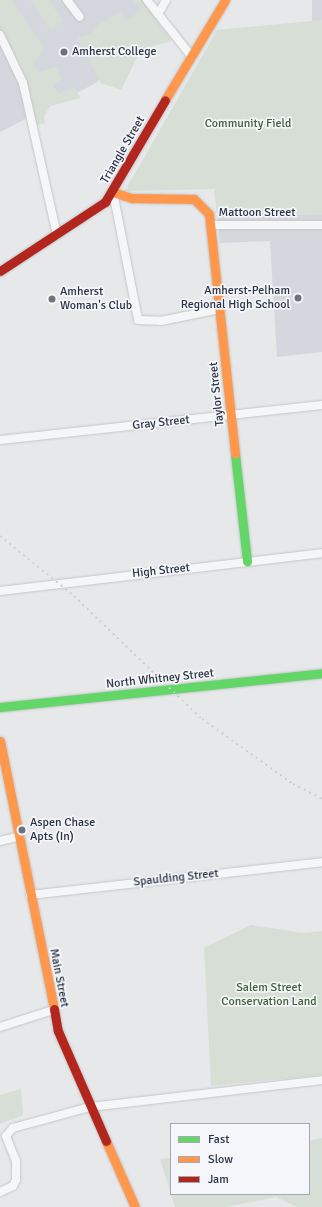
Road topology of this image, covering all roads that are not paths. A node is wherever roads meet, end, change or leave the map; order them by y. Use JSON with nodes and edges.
{"nodes":[{"id":1,"x":67,"y":0,"type":"edge"},
{"id":2,"x":148,"y":0,"type":"edge"},
{"id":3,"x":166,"y":0,"type":"edge"},
{"id":4,"x":225,"y":0,"type":"edge"},
{"id":5,"x":158,"y":14,"type":"junction"},
{"id":6,"x":80,"y":17,"type":"dead end"},
{"id":7,"x":0,"y":35,"type":"edge"},
{"id":8,"x":192,"y":57,"type":"junction"},
{"id":9,"x":113,"y":192,"type":"junction"},
{"id":10,"x":322,"y":224,"type":"edge"},
{"id":11,"x":211,"y":225,"type":"junction"},
{"id":12,"x":57,"y":235,"type":"junction"},
{"id":13,"x":0,"y":271,"type":"edge"},
{"id":14,"x":220,"y":309,"type":"junction"},
{"id":15,"x":322,"y":405,"type":"edge"},
{"id":16,"x":231,"y":416,"type":"junction"},
{"id":17,"x":0,"y":440,"type":"edge"},
{"id":18,"x":322,"y":553,"type":"edge"},
{"id":19,"x":247,"y":561,"type":"junction"},
{"id":20,"x":0,"y":591,"type":"edge"},
{"id":21,"x":322,"y":673,"type":"edge"},
{"id":22,"x":0,"y":707,"type":"edge"},
{"id":23,"x":0,"y":741,"type":"edge"},
{"id":24,"x":18,"y":837,"type":"junction"},
{"id":25,"x":0,"y":841,"type":"edge"},
{"id":26,"x":322,"y":862,"type":"edge"},
{"id":27,"x":30,"y":894,"type":"junction"},
{"id":28,"x":53,"y":1010,"type":"junction"},
{"id":29,"x":0,"y":1027,"type":"edge"},
{"id":30,"x":322,"y":1080,"type":"edge"},
{"id":31,"x":90,"y":1107,"type":"junction"},
{"id":32,"x":0,"y":1192,"type":"edge"},
{"id":33,"x":135,"y":1207,"type":"edge"}],
"edges":[{"from":1,"to":6,"type":"street"},
{"from":2,"to":5,"type":"street"},
{"from":3,"to":5,"type":"street"},
{"from":4,"to":8,"type":"main road","name":"Triangle Street"},
{"from":5,"to":8,"type":"street"},
{"from":7,"to":12,"type":"street"},
{"from":8,"to":9,"type":"main road","name":"Triangle Street"},
{"from":9,"to":11,"type":"main road","name":"Mattoon Street"},
{"from":9,"to":12,"type":"main road","name":"Triangle Street"},
{"from":9,"to":14,"type":"street"},
{"from":10,"to":11,"type":"street","name":"Mattoon Street"},
{"from":11,"to":14,"type":"main road","name":"Taylor Street"},
{"from":12,"to":13,"type":"main road","name":"Triangle Street"},
{"from":14,"to":16,"type":"main road","name":"Taylor Street"},
{"from":15,"to":16,"type":"street","name":"Gray Street"},
{"from":16,"to":17,"type":"street","name":"Gray Street"},
{"from":16,"to":19,"type":"main road","name":"Taylor Street"},
{"from":18,"to":19,"type":"street","name":"High Street"},
{"from":19,"to":20,"type":"street","name":"High Street"},
{"from":21,"to":22,"type":"main road","name":"North Whitney Street"},
{"from":23,"to":24,"type":"main road","name":"Main Street"},
{"from":24,"to":25,"type":"street"},
{"from":24,"to":27,"type":"main road","name":"Main Street"},
{"from":26,"to":27,"type":"street","name":"Spaulding Street"},
{"from":27,"to":28,"type":"main road","name":"Main Street"},
{"from":28,"to":29,"type":"street"},
{"from":28,"to":31,"type":"main road","name":"Main Street"},
{"from":30,"to":31,"type":"street"},
{"from":31,"to":32,"type":"street"},
{"from":31,"to":33,"type":"main road","name":"Main Street"}]}
